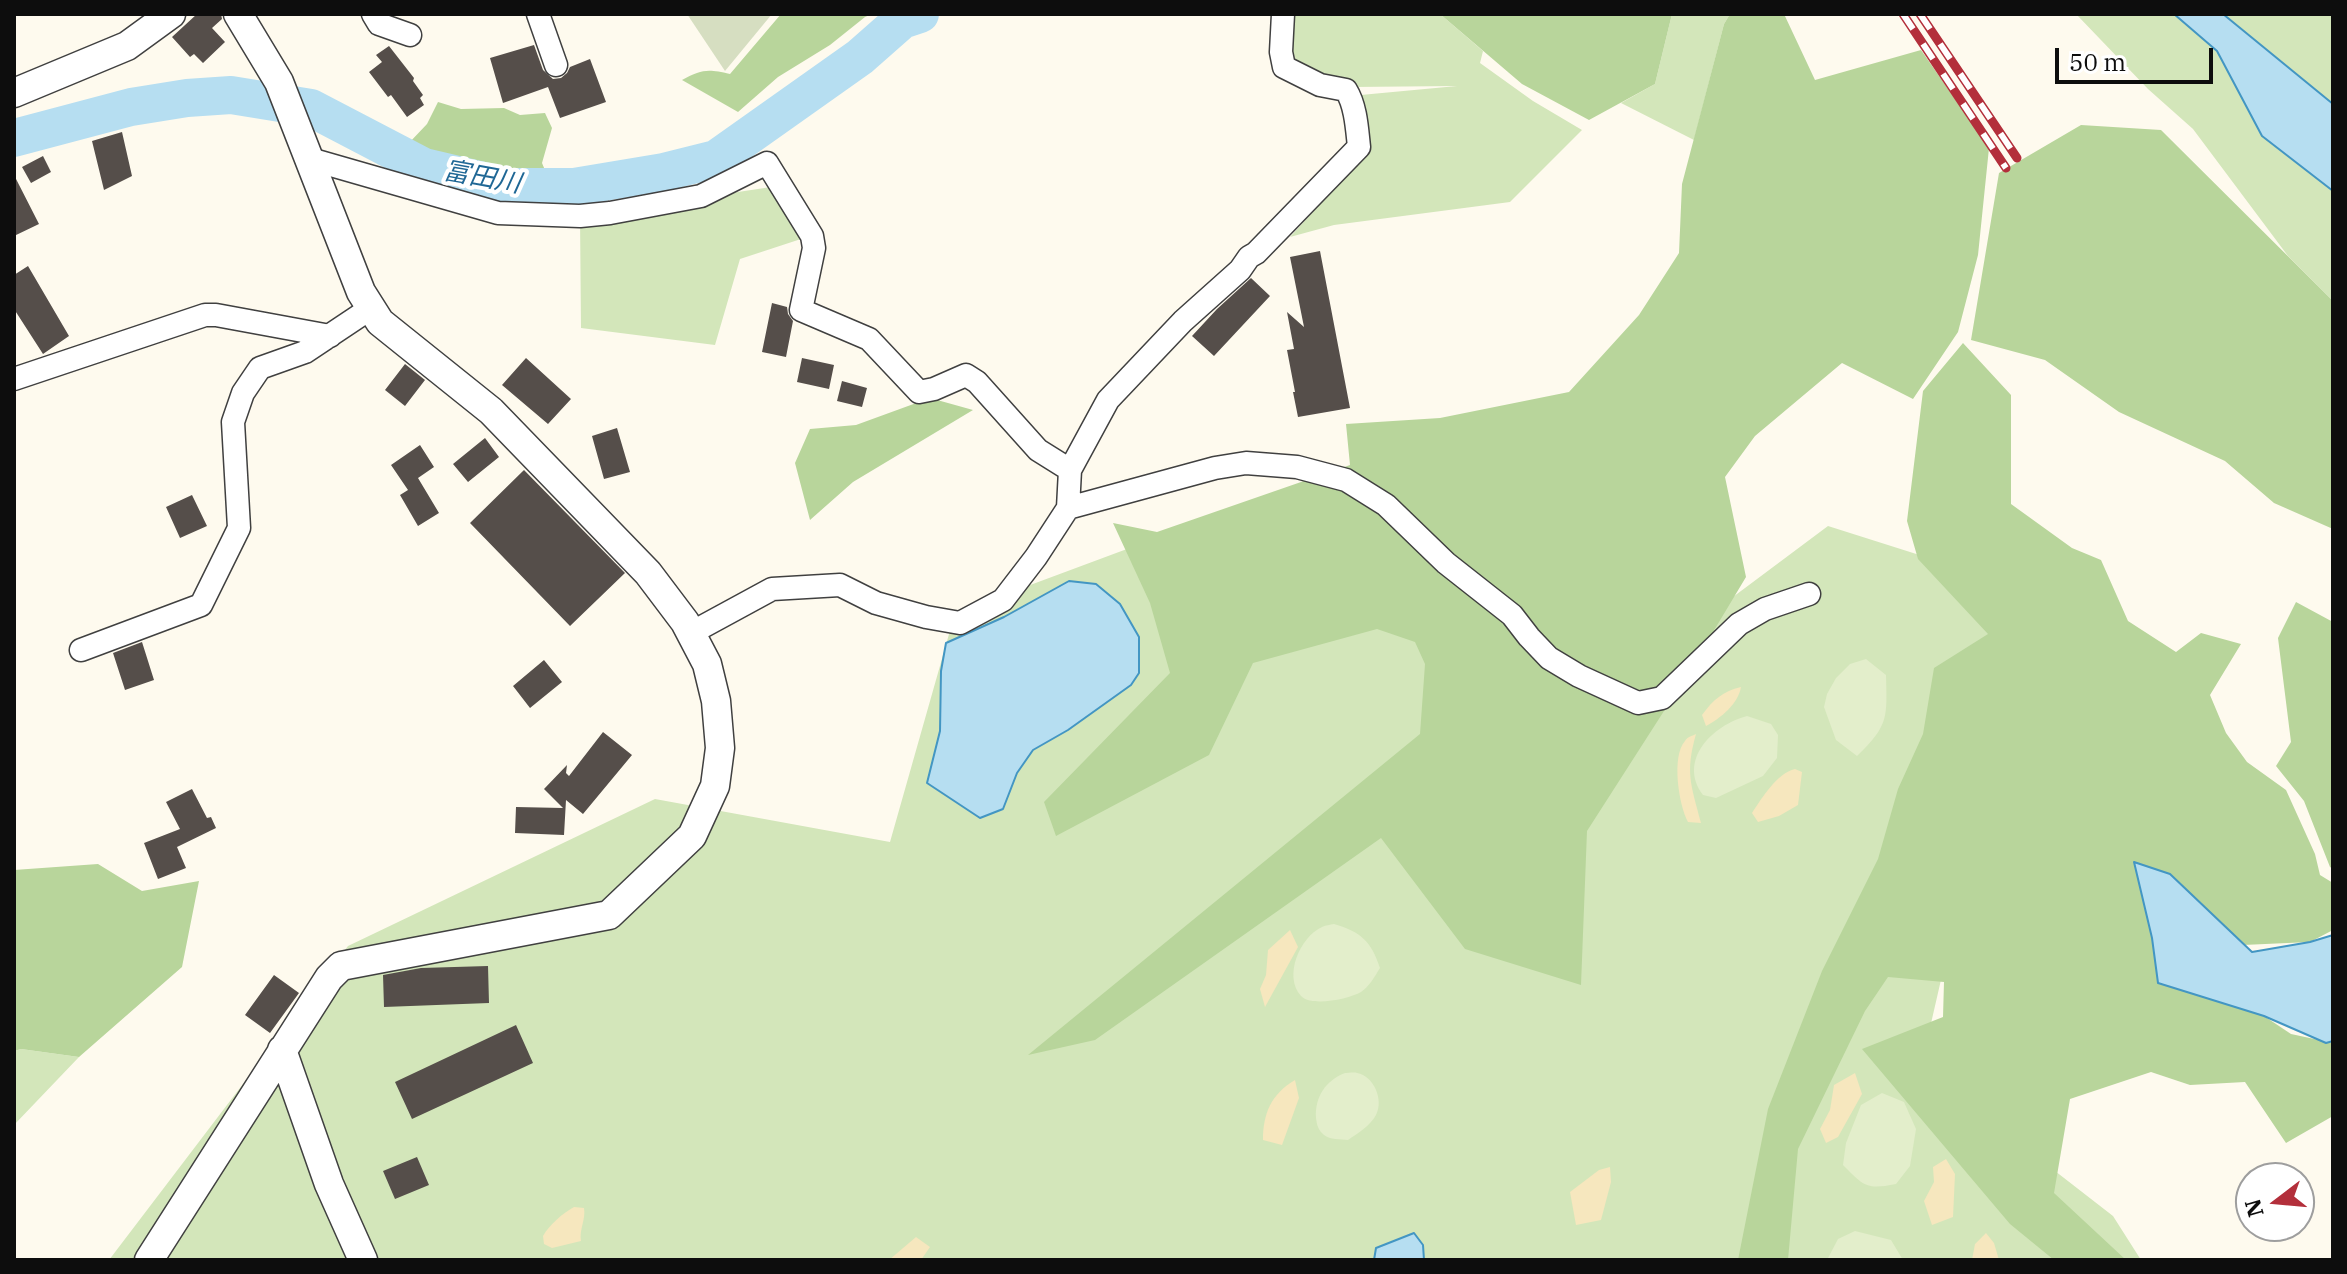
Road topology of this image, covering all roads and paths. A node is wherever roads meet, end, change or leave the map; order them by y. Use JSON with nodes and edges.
{"nodes":[{"id":1,"x":171,"y":14,"type":"edge"},
{"id":2,"x":238,"y":14,"type":"edge"},
{"id":3,"x":373,"y":14,"type":"edge"},
{"id":4,"x":538,"y":14,"type":"edge"},
{"id":5,"x":1283,"y":14,"type":"edge"},
{"id":6,"x":410,"y":35,"type":"dead end"},
{"id":7,"x":556,"y":65,"type":"dead end"},
{"id":8,"x":14,"y":93,"type":"edge"},
{"id":9,"x":310,"y":159,"type":"junction"},
{"id":10,"x":371,"y":308,"type":"junction"},
{"id":11,"x":330,"y":336,"type":"junction"},
{"id":12,"x":14,"y":379,"type":"edge"},
{"id":13,"x":1070,"y":470,"type":"junction"},
{"id":14,"x":1068,"y":508,"type":"junction"},
{"id":15,"x":1809,"y":594,"type":"dead end"},
{"id":16,"x":691,"y":633,"type":"junction"},
{"id":17,"x":81,"y":650,"type":"dead end"},
{"id":18,"x":282,"y":1050,"type":"junction"},
{"id":19,"x":149,"y":1260,"type":"edge"},
{"id":20,"x":363,"y":1260,"type":"edge"}],
"edges":[{"from":1,"to":8,"type":"street"},
{"from":2,"to":9,"type":"street"},
{"from":3,"to":6,"type":"street"},
{"from":4,"to":7,"type":"street"},
{"from":5,"to":13,"type":"street"},
{"from":9,"to":10,"type":"street"},
{"from":9,"to":13,"type":"street"},
{"from":10,"to":11,"type":"street"},
{"from":10,"to":16,"type":"street"},
{"from":11,"to":12,"type":"street"},
{"from":11,"to":17,"type":"street"},
{"from":13,"to":14,"type":"street"},
{"from":14,"to":15,"type":"street"},
{"from":14,"to":16,"type":"street"},
{"from":16,"to":18,"type":"street"},
{"from":18,"to":19,"type":"street"},
{"from":18,"to":20,"type":"street"}]}
